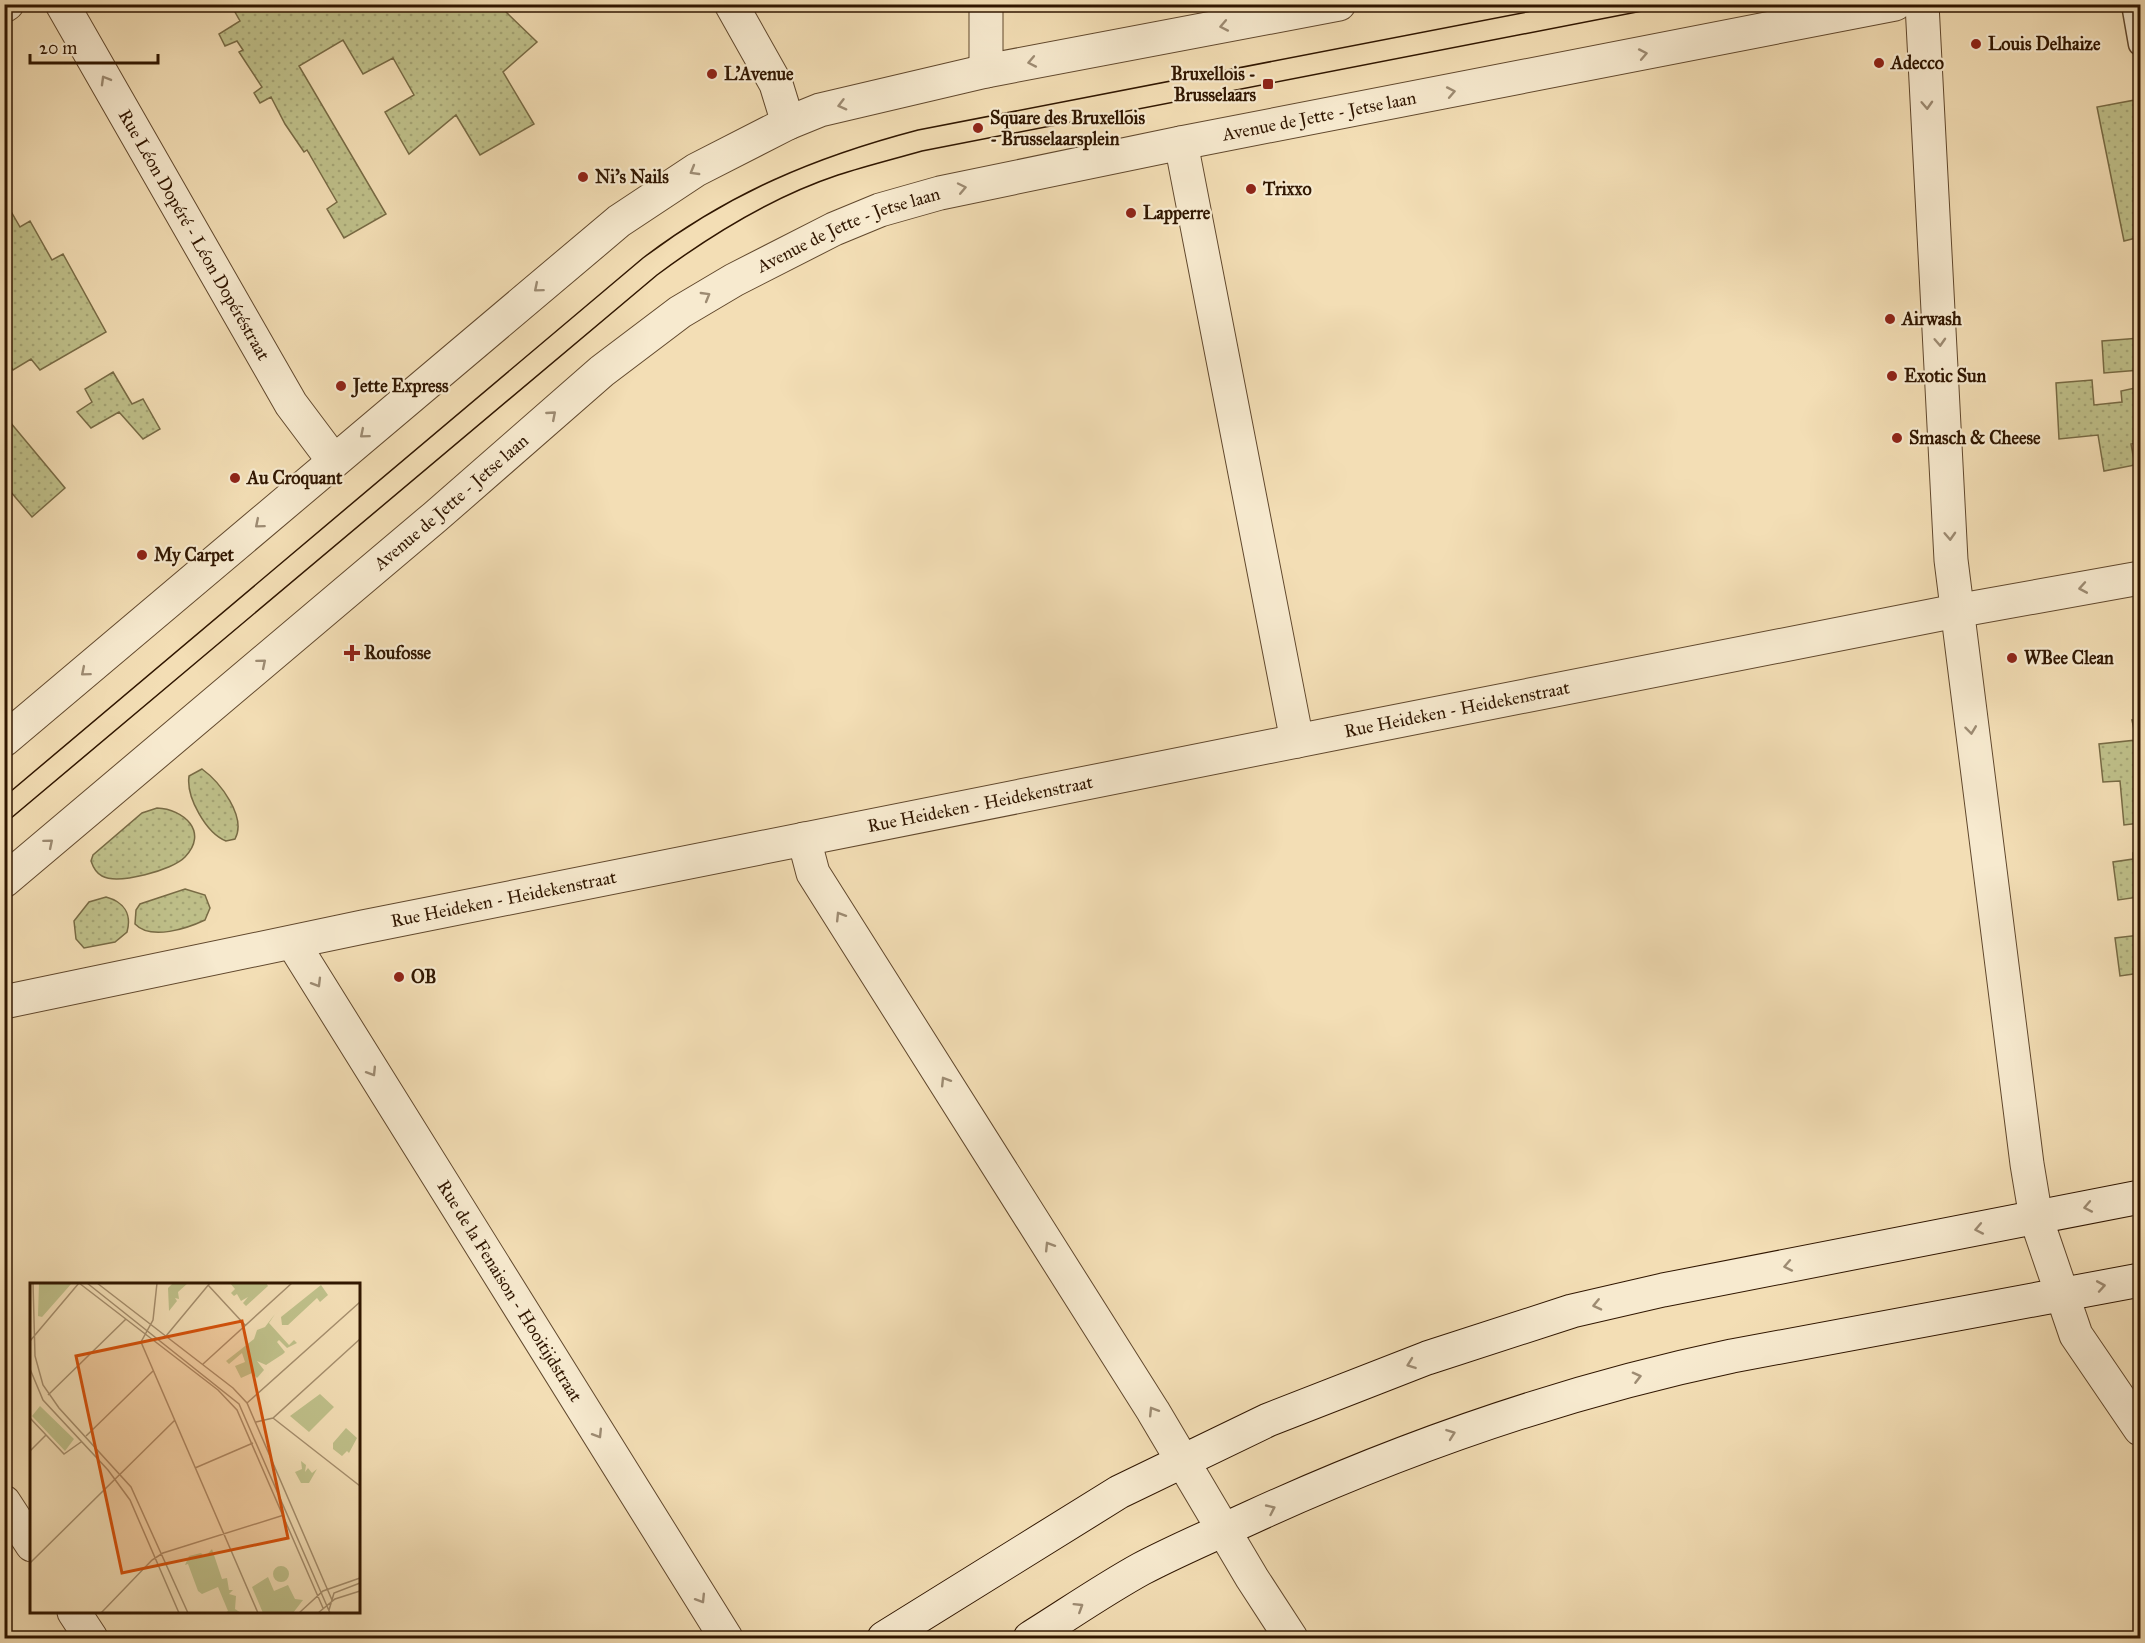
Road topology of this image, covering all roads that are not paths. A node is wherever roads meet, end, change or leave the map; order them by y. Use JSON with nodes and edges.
{"nodes":[{"id":1,"x":62,"y":4,"type":"edge"},
{"id":2,"x":731,"y":4,"type":"edge"},
{"id":3,"x":986,"y":4,"type":"edge"},
{"id":4,"x":1339,"y":4,"type":"edge"},
{"id":5,"x":1895,"y":4,"type":"edge"},
{"id":6,"x":1922,"y":4,"type":"edge"},
{"id":7,"x":2133,"y":4,"type":"edge"},
{"id":8,"x":2140,"y":44,"type":"edge"},
{"id":9,"x":986,"y":71,"type":"junction"},
{"id":10,"x":788,"y":123,"type":"junction"},
{"id":11,"x":1181,"y":143,"type":"junction"},
{"id":12,"x":333,"y":460,"type":"junction"},
{"id":13,"x":2140,"y":578,"type":"edge"},
{"id":14,"x":1956,"y":610,"type":"junction"},
{"id":15,"x":4,"y":740,"type":"edge"},
{"id":16,"x":1297,"y":741,"type":"junction"},
{"id":17,"x":804,"y":840,"type":"junction"},
{"id":18,"x":4,"y":881,"type":"edge"},
{"id":19,"x":292,"y":943,"type":"junction"},
{"id":20,"x":4,"y":1002,"type":"edge"},
{"id":21,"x":2140,"y":1197,"type":"edge"},
{"id":22,"x":2036,"y":1218,"type":"junction"},
{"id":23,"x":2140,"y":1280,"type":"edge"},
{"id":24,"x":2062,"y":1293,"type":"junction"},
{"id":25,"x":2140,"y":1429,"type":"edge"},
{"id":26,"x":1183,"y":1461,"type":"junction"},
{"id":27,"x":4,"y":1502,"type":"edge"},
{"id":28,"x":1224,"y":1530,"type":"junction"},
{"id":29,"x":30,"y":1542,"type":"edge"},
{"id":30,"x":75,"y":1613,"type":"edge"},
{"id":31,"x":91,"y":1638,"type":"edge"},
{"id":32,"x":726,"y":1638,"type":"edge"},
{"id":33,"x":884,"y":1638,"type":"edge"},
{"id":34,"x":1030,"y":1638,"type":"edge"},
{"id":35,"x":1291,"y":1638,"type":"edge"}],
"edges":[{"from":12,"to":1,"type":"street","name":"Rue Léon Dopéré - Léon Dopéréstraat","one_way":true},
{"from":2,"to":10,"type":"street"},
{"from":3,"to":9,"type":"street"},
{"from":4,"to":9,"type":"street","one_way":true},
{"from":11,"to":5,"type":"street","name":"Avenue de Jette - Jetse laan","one_way":true},
{"from":6,"to":14,"type":"street","one_way":true},
{"from":7,"to":8,"type":"lane"},
{"from":9,"to":10,"type":"street","one_way":true},
{"from":10,"to":12,"type":"street","one_way":true},
{"from":11,"to":16,"type":"street"},
{"from":18,"to":11,"type":"street","name":"Avenue de Jette - Jetse laan","one_way":true},
{"from":12,"to":15,"type":"street","one_way":true},
{"from":13,"to":14,"type":"street","name":"Rue Heideken - Heidekenstraat","one_way":true},
{"from":14,"to":16,"type":"street","name":"Rue Heideken - Heidekenstraat"},
{"from":14,"to":22,"type":"street","one_way":true},
{"from":16,"to":17,"type":"street","name":"Rue Heideken - Heidekenstraat"},
{"from":17,"to":19,"type":"street","name":"Rue Heideken - Heidekenstraat"},
{"from":26,"to":17,"type":"street","one_way":true},
{"from":19,"to":20,"type":"street","name":"Rue Heideken - Heidekenstraat"},
{"from":19,"to":32,"type":"street","name":"Rue de la Fenaison - Hooitijdstraat","one_way":true},
{"from":21,"to":22,"type":"street","one_way":true},
{"from":22,"to":24,"type":"street"},
{"from":22,"to":26,"type":"street","one_way":true},
{"from":24,"to":23,"type":"street","one_way":true},
{"from":24,"to":25,"type":"street"},
{"from":28,"to":24,"type":"street","one_way":true},
{"from":26,"to":28,"type":"street"},
{"from":26,"to":33,"type":"street"},
{"from":27,"to":29,"type":"street"},
{"from":34,"to":28,"type":"street","one_way":true},
{"from":28,"to":35,"type":"street"},
{"from":30,"to":31,"type":"street"}]}
